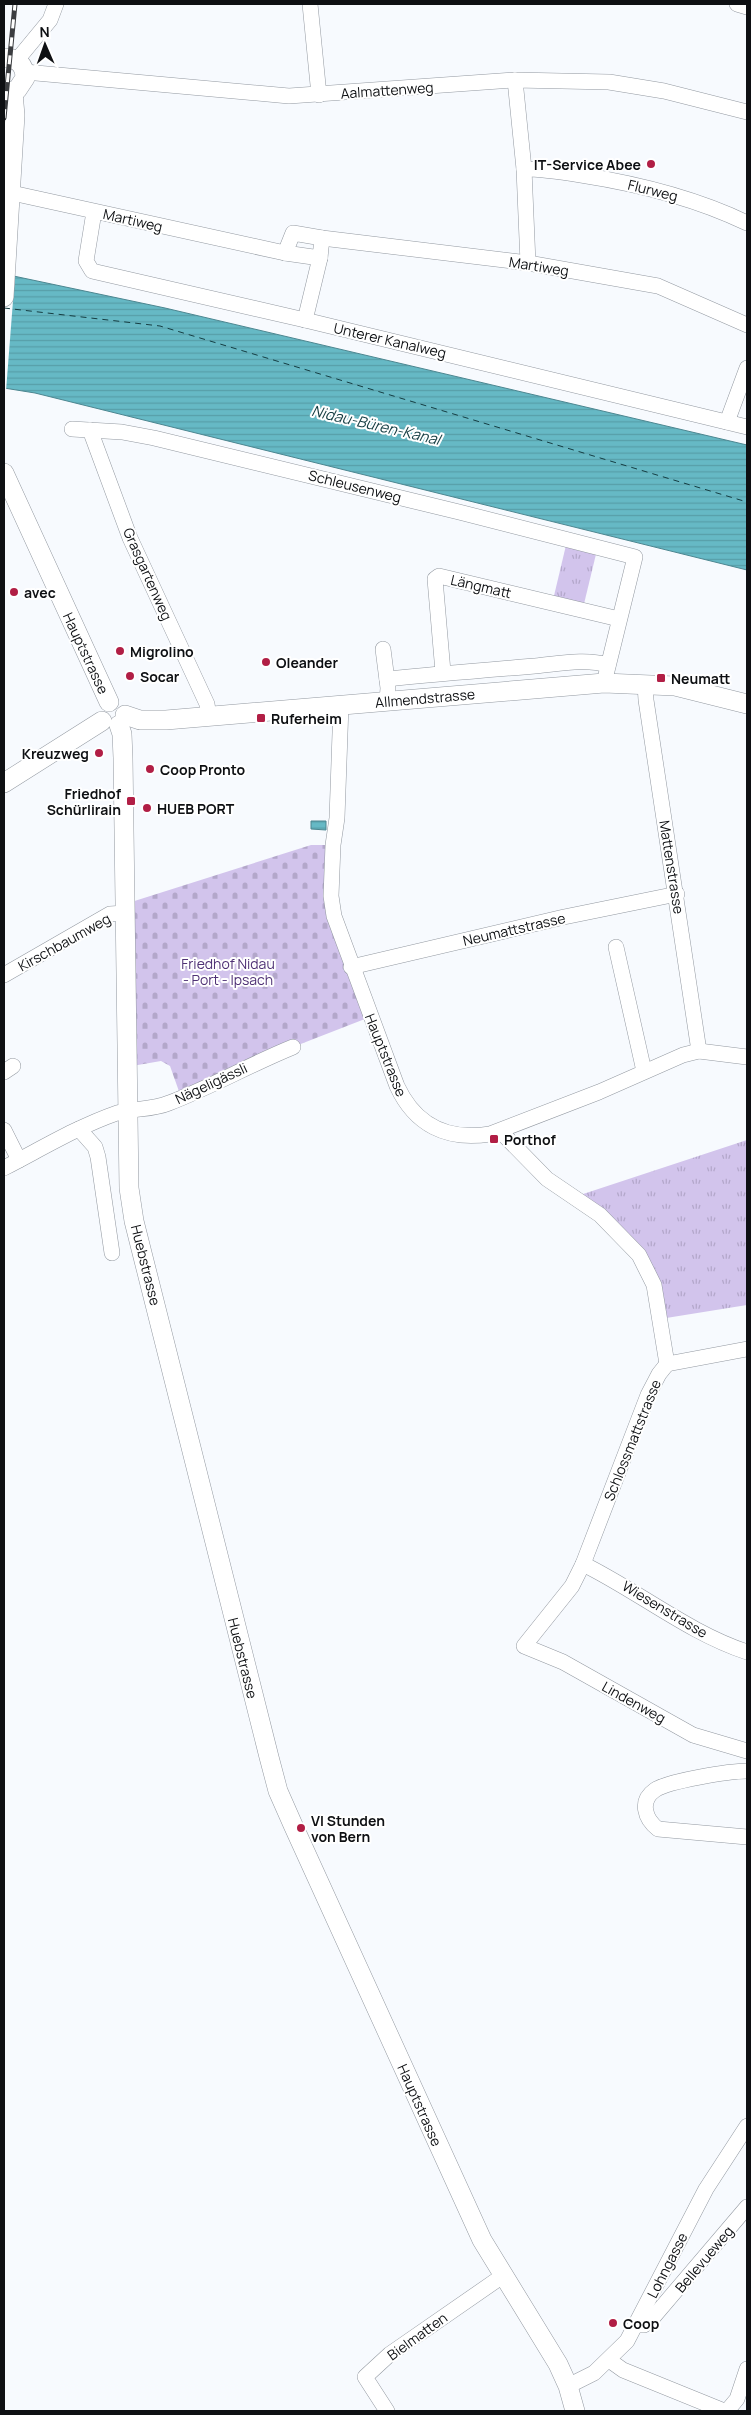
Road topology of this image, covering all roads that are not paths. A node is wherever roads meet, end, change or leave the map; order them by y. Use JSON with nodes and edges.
{"nodes":[{"id":1,"x":56,"y":4,"type":"edge"},
{"id":2,"x":310,"y":4,"type":"edge"},
{"id":3,"x":737,"y":4,"type":"edge"},
{"id":4,"x":747,"y":7,"type":"edge"},
{"id":5,"x":15,"y":63,"type":"edge"},
{"id":6,"x":515,"y":80,"type":"junction"},
{"id":7,"x":8,"y":93,"type":"edge"},
{"id":8,"x":319,"y":95,"type":"junction"},
{"id":9,"x":747,"y":112,"type":"edge"},
{"id":10,"x":524,"y":168,"type":"junction"},
{"id":11,"x":12,"y":193,"type":"junction"},
{"id":12,"x":94,"y":212,"type":"junction"},
{"id":13,"x":747,"y":223,"type":"edge"},
{"id":14,"x":322,"y":238,"type":"junction"},
{"id":15,"x":285,"y":253,"type":"junction"},
{"id":16,"x":320,"y":258,"type":"junction"},
{"id":17,"x":528,"y":263,"type":"junction"},
{"id":18,"x":4,"y":296,"type":"edge"},
{"id":19,"x":306,"y":320,"type":"junction"},
{"id":20,"x":747,"y":325,"type":"edge"},
{"id":21,"x":747,"y":368,"type":"edge"},
{"id":22,"x":727,"y":422,"type":"junction"},
{"id":23,"x":747,"y":427,"type":"edge"},
{"id":24,"x":72,"y":428,"type":"dead end"},
{"id":25,"x":90,"y":430,"type":"junction"},
{"id":26,"x":4,"y":473,"type":"edge"},
{"id":27,"x":618,"y":619,"type":"junction"},
{"id":28,"x":383,"y":649,"type":"dead end"},
{"id":29,"x":443,"y":672,"type":"junction"},
{"id":30,"x":606,"y":674,"type":"junction"},
{"id":31,"x":387,"y":679,"type":"junction"},
{"id":32,"x":646,"y":684,"type":"junction"},
{"id":33,"x":387,"y":701,"type":"junction"},
{"id":34,"x":109,"y":702,"type":"joint"},
{"id":35,"x":747,"y":704,"type":"edge"},
{"id":36,"x":341,"y":705,"type":"junction"},
{"id":37,"x":209,"y":717,"type":"junction"},
{"id":38,"x":115,"y":720,"type":"junction"},
{"id":39,"x":4,"y":783,"type":"edge"},
{"id":40,"x":677,"y":894,"type":"junction"},
{"id":41,"x":125,"y":913,"type":"junction"},
{"id":42,"x":616,"y":947,"type":"dead end"},
{"id":43,"x":351,"y":967,"type":"junction"},
{"id":44,"x":4,"y":975,"type":"edge"},
{"id":45,"x":293,"y":1047,"type":"dead end"},
{"id":46,"x":699,"y":1051,"type":"junction"},
{"id":47,"x":747,"y":1058,"type":"edge"},
{"id":48,"x":644,"y":1071,"type":"junction"},
{"id":49,"x":126,"y":1111,"type":"junction"},
{"id":50,"x":79,"y":1129,"type":"junction"},
{"id":51,"x":4,"y":1130,"type":"edge"},
{"id":52,"x":500,"y":1131,"type":"junction"},
{"id":53,"x":19,"y":1160,"type":"junction"},
{"id":54,"x":4,"y":1168,"type":"edge"},
{"id":55,"x":112,"y":1253,"type":"dead end"},
{"id":56,"x":747,"y":1350,"type":"edge"},
{"id":57,"x":667,"y":1364,"type":"junction"},
{"id":58,"x":583,"y":1564,"type":"junction"},
{"id":59,"x":524,"y":1646,"type":"joint"},
{"id":60,"x":747,"y":1652,"type":"edge"},
{"id":61,"x":747,"y":1751,"type":"edge"},
{"id":62,"x":747,"y":1771,"type":"edge"},
{"id":63,"x":278,"y":1791,"type":"joint"},
{"id":64,"x":747,"y":1837,"type":"edge"},
{"id":65,"x":747,"y":2126,"type":"edge"},
{"id":66,"x":747,"y":2207,"type":"edge"},
{"id":67,"x":504,"y":2275,"type":"junction"},
{"id":68,"x":636,"y":2325,"type":"junction"},
{"id":69,"x":609,"y":2360,"type":"junction"},
{"id":70,"x":747,"y":2369,"type":"edge"},
{"id":71,"x":568,"y":2386,"type":"junction"},
{"id":72,"x":387,"y":2411,"type":"edge"},
{"id":73,"x":575,"y":2411,"type":"edge"},
{"id":74,"x":725,"y":2411,"type":"edge"}],
"edges":[{"from":1,"to":5,"type":"street"},
{"from":2,"to":8,"type":"street"},
{"from":3,"to":4,"type":"street"},
{"from":5,"to":7,"type":"main road"},
{"from":5,"to":8,"type":"street","name":"Aalmattenweg"},
{"from":6,"to":8,"type":"street","name":"Aalmattenweg"},
{"from":6,"to":9,"type":"street","name":"Aalmattenweg"},
{"from":6,"to":10,"type":"street"},
{"from":7,"to":11,"type":"main road"},
{"from":10,"to":13,"type":"street","name":"Flurweg"},
{"from":10,"to":17,"type":"street"},
{"from":11,"to":12,"type":"street","name":"Martiweg"},
{"from":11,"to":18,"type":"main road"},
{"from":12,"to":15,"type":"street","name":"Martiweg"},
{"from":12,"to":19,"type":"street","name":"Unterer Kanalweg"},
{"from":14,"to":15,"type":"street","name":"Martiweg"},
{"from":14,"to":16,"type":"street"},
{"from":14,"to":17,"type":"street","name":"Martiweg"},
{"from":15,"to":16,"type":"street","name":"Martiweg"},
{"from":16,"to":19,"type":"street"},
{"from":17,"to":20,"type":"street","name":"Martiweg"},
{"from":19,"to":22,"type":"street","name":"Unterer Kanalweg"},
{"from":21,"to":22,"type":"street"},
{"from":22,"to":23,"type":"street","name":"Unterer Kanalweg"},
{"from":24,"to":25,"type":"street","name":"Schleusenweg"},
{"from":25,"to":27,"type":"street","name":"Schleusenweg"},
{"from":25,"to":37,"type":"street","name":"Grasgartenweg"},
{"from":26,"to":34,"type":"main road","name":"Hauptstrasse"},
{"from":27,"to":29,"type":"street","name":"Längmatt"},
{"from":27,"to":30,"type":"street"},
{"from":28,"to":31,"type":"street"},
{"from":29,"to":30,"type":"street"},
{"from":29,"to":31,"type":"street"},
{"from":30,"to":32,"type":"main road","name":"Allmendstrasse"},
{"from":30,"to":33,"type":"main road","name":"Allmendstrasse"},
{"from":31,"to":33,"type":"street"},
{"from":32,"to":35,"type":"main road","name":"Allmendstrasse"},
{"from":32,"to":40,"type":"street","name":"Mattenstrasse"},
{"from":33,"to":36,"type":"main road","name":"Allmendstrasse"},
{"from":34,"to":38,"type":"main road","name":"Allmendstrasse"},
{"from":36,"to":37,"type":"main road","name":"Allmendstrasse"},
{"from":36,"to":43,"type":"street","name":"Hauptstrasse"},
{"from":37,"to":38,"type":"main road","name":"Allmendstrasse"},
{"from":38,"to":39,"type":"main road"},
{"from":38,"to":41,"type":"main road","name":"Huebstrasse"},
{"from":40,"to":43,"type":"street","name":"Neumattstrasse"},
{"from":40,"to":46,"type":"street","name":"Mattenstrasse"},
{"from":41,"to":44,"type":"street","name":"Kirschbaumweg"},
{"from":41,"to":49,"type":"main road","name":"Huebstrasse"},
{"from":42,"to":48,"type":"street"},
{"from":43,"to":52,"type":"street","name":"Hauptstrasse"},
{"from":45,"to":49,"type":"street","name":"Nägeligässli"},
{"from":46,"to":47,"type":"street","name":"Hauptstrasse"},
{"from":46,"to":48,"type":"street","name":"Hauptstrasse"},
{"from":48,"to":52,"type":"street","name":"Hauptstrasse"},
{"from":49,"to":50,"type":"street","name":"Nägeligässli"},
{"from":49,"to":63,"type":"main road","name":"Huebstrasse"},
{"from":50,"to":53,"type":"street","name":"Nägeligässli"},
{"from":50,"to":55,"type":"street"},
{"from":51,"to":53,"type":"street"},
{"from":52,"to":57,"type":"street","name":"Schlossmattstrasse"},
{"from":53,"to":54,"type":"street","name":"Nägeligässli"},
{"from":56,"to":57,"type":"street"},
{"from":57,"to":58,"type":"street","name":"Schlossmattstrasse"},
{"from":58,"to":59,"type":"street","name":"Schlossmattstrasse"},
{"from":58,"to":60,"type":"street","name":"Wiesenstrasse"},
{"from":59,"to":61,"type":"street","name":"Lindenweg"},
{"from":62,"to":64,"type":"street"},
{"from":63,"to":67,"type":"main road","name":"Hauptstrasse"},
{"from":65,"to":68,"type":"street","name":"Lohngasse"},
{"from":66,"to":68,"type":"street","name":"Bellevueweg"},
{"from":67,"to":71,"type":"main road","name":"Hauptstrasse"},
{"from":67,"to":72,"type":"street","name":"Bielmatten"},
{"from":68,"to":69,"type":"street","name":"Lohngasse"},
{"from":69,"to":71,"type":"street","name":"Lohngasse"},
{"from":69,"to":74,"type":"street"},
{"from":70,"to":74,"type":"street"},
{"from":71,"to":73,"type":"main road","name":"Hauptstrasse"}]}
